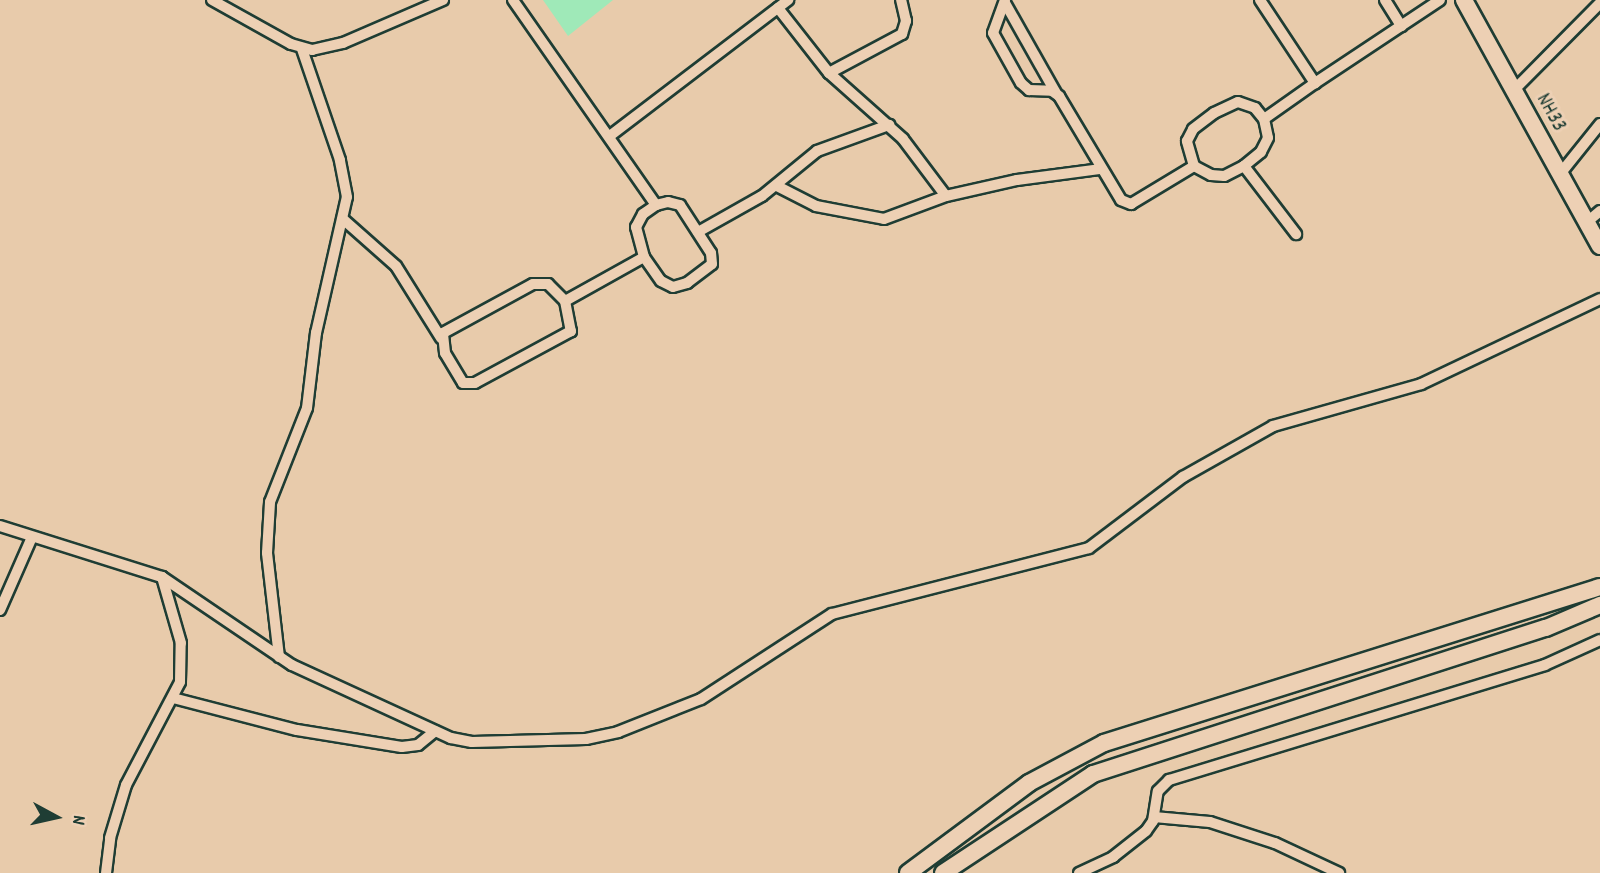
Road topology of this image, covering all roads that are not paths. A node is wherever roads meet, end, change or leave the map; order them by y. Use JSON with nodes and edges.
{"nodes":[{"id":1,"x":212,"y":0,"type":"edge"},
{"id":2,"x":443,"y":0,"type":"edge"},
{"id":3,"x":513,"y":0,"type":"edge"},
{"id":4,"x":788,"y":0,"type":"edge"},
{"id":5,"x":901,"y":0,"type":"edge"},
{"id":6,"x":1260,"y":0,"type":"edge"},
{"id":7,"x":1385,"y":0,"type":"edge"},
{"id":8,"x":1440,"y":0,"type":"edge"},
{"id":9,"x":1464,"y":0,"type":"edge"},
{"id":10,"x":1005,"y":1,"type":"edge"},
{"id":11,"x":1600,"y":3,"type":"edge"},
{"id":12,"x":778,"y":8,"type":"junction"},
{"id":13,"x":1401,"y":26,"type":"junction"},
{"id":14,"x":302,"y":49,"type":"junction"},
{"id":15,"x":829,"y":73,"type":"junction"},
{"id":16,"x":1315,"y":83,"type":"junction"},
{"id":17,"x":1513,"y":91,"type":"junction"},
{"id":18,"x":1056,"y":93,"type":"junction"},
{"id":19,"x":1264,"y":119,"type":"junction"},
{"id":20,"x":1600,"y":124,"type":"edge"},
{"id":21,"x":889,"y":125,"type":"junction"},
{"id":22,"x":611,"y":135,"type":"junction"},
{"id":23,"x":1194,"y":166,"type":"junction"},
{"id":24,"x":1244,"y":166,"type":"junction"},
{"id":25,"x":1101,"y":169,"type":"junction"},
{"id":26,"x":1560,"y":174,"type":"junction"},
{"id":27,"x":777,"y":186,"type":"junction"},
{"id":28,"x":946,"y":196,"type":"junction"},
{"id":29,"x":656,"y":205,"type":"junction"},
{"id":30,"x":1600,"y":211,"type":"edge"},
{"id":31,"x":344,"y":220,"type":"junction"},
{"id":32,"x":1587,"y":222,"type":"junction"},
{"id":33,"x":698,"y":232,"type":"junction"},
{"id":34,"x":1296,"y":234,"type":"dead end"},
{"id":35,"x":1600,"y":246,"type":"edge"},
{"id":36,"x":644,"y":257,"type":"junction"},
{"id":37,"x":1600,"y":299,"type":"edge"},
{"id":38,"x":565,"y":301,"type":"junction"},
{"id":39,"x":441,"y":338,"type":"junction"},
{"id":40,"x":0,"y":526,"type":"edge"},
{"id":41,"x":32,"y":537,"type":"junction"},
{"id":42,"x":162,"y":577,"type":"junction"},
{"id":43,"x":1600,"y":587,"type":"edge"},
{"id":44,"x":1600,"y":605,"type":"edge"},
{"id":45,"x":0,"y":610,"type":"edge"},
{"id":46,"x":1600,"y":640,"type":"edge"},
{"id":47,"x":279,"y":657,"type":"junction"},
{"id":48,"x":173,"y":698,"type":"junction"},
{"id":49,"x":435,"y":731,"type":"junction"},
{"id":50,"x":1154,"y":817,"type":"junction"},
{"id":51,"x":106,"y":873,"type":"edge"},
{"id":52,"x":908,"y":873,"type":"edge"},
{"id":53,"x":943,"y":873,"type":"edge"},
{"id":54,"x":1079,"y":873,"type":"edge"},
{"id":55,"x":1339,"y":873,"type":"edge"}],
"edges":[{"from":1,"to":14,"type":"street"},
{"from":2,"to":14,"type":"street"},
{"from":3,"to":22,"type":"street"},
{"from":4,"to":12,"type":"street"},
{"from":5,"to":15,"type":"street"},
{"from":6,"to":16,"type":"street"},
{"from":7,"to":13,"type":"street"},
{"from":8,"to":13,"type":"street"},
{"from":9,"to":17,"type":"main road","name":"NH33"},
{"from":10,"to":18,"type":"street"},
{"from":10,"to":18,"type":"street"},
{"from":11,"to":17,"type":"street"},
{"from":12,"to":15,"type":"street"},
{"from":12,"to":22,"type":"street"},
{"from":13,"to":16,"type":"street"},
{"from":14,"to":31,"type":"street"},
{"from":15,"to":21,"type":"street"},
{"from":16,"to":19,"type":"street"},
{"from":17,"to":26,"type":"main road","name":"NH33"},
{"from":18,"to":25,"type":"street"},
{"from":19,"to":23,"type":"street"},
{"from":19,"to":24,"type":"street"},
{"from":20,"to":26,"type":"street"},
{"from":21,"to":27,"type":"street"},
{"from":21,"to":28,"type":"street"},
{"from":22,"to":29,"type":"street"},
{"from":23,"to":24,"type":"street"},
{"from":23,"to":25,"type":"street"},
{"from":24,"to":34,"type":"street"},
{"from":25,"to":28,"type":"street"},
{"from":26,"to":32,"type":"main road","name":"NH33"},
{"from":27,"to":28,"type":"street"},
{"from":27,"to":33,"type":"street"},
{"from":29,"to":33,"type":"street"},
{"from":29,"to":36,"type":"street"},
{"from":30,"to":32,"type":"street"},
{"from":31,"to":39,"type":"street"},
{"from":31,"to":47,"type":"street"},
{"from":32,"to":35,"type":"main road","name":"NH33"},
{"from":33,"to":36,"type":"street"},
{"from":36,"to":38,"type":"street"},
{"from":37,"to":49,"type":"street"},
{"from":38,"to":39,"type":"street"},
{"from":38,"to":39,"type":"street"},
{"from":40,"to":41,"type":"street"},
{"from":41,"to":42,"type":"street"},
{"from":41,"to":45,"type":"street"},
{"from":42,"to":47,"type":"street"},
{"from":42,"to":48,"type":"street"},
{"from":43,"to":52,"type":"main road"},
{"from":44,"to":53,"type":"main road"},
{"from":46,"to":50,"type":"street"},
{"from":47,"to":49,"type":"street"},
{"from":48,"to":49,"type":"street"},
{"from":48,"to":51,"type":"street"},
{"from":50,"to":54,"type":"street"},
{"from":50,"to":55,"type":"street"}]}
